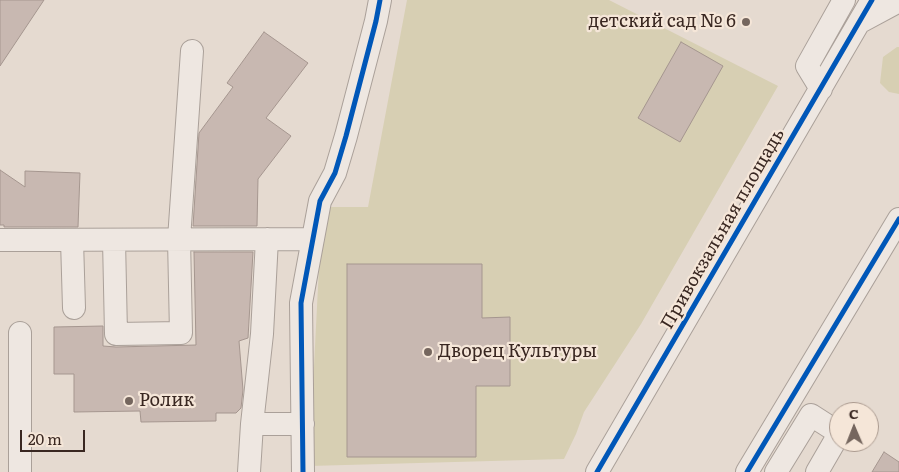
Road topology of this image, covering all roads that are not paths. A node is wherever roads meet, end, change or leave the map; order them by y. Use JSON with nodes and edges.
{"nodes":[{"id":1,"x":380,"y":0,"type":"edge"},
{"id":2,"x":844,"y":0,"type":"edge"},
{"id":3,"x":872,"y":0,"type":"edge"},
{"id":4,"x":899,"y":1,"type":"edge"},
{"id":5,"x":860,"y":22,"type":"junction"},
{"id":6,"x":192,"y":51,"type":"dead end"},
{"id":7,"x":821,"y":89,"type":"junction"},
{"id":8,"x":899,"y":219,"type":"edge"},
{"id":9,"x":179,"y":239,"type":"junction"},
{"id":10,"x":267,"y":239,"type":"junction"},
{"id":11,"x":313,"y":239,"type":"junction"},
{"id":12,"x":0,"y":240,"type":"edge"},
{"id":13,"x":72,"y":240,"type":"junction"},
{"id":14,"x":114,"y":240,"type":"junction"},
{"id":15,"x":74,"y":308,"type":"dead end"},
{"id":16,"x":20,"y":333,"type":"dead end"},
{"id":17,"x":252,"y":424,"type":"junction"},
{"id":18,"x":303,"y":424,"type":"junction"},
{"id":19,"x":829,"y":427,"type":"edge"},
{"id":20,"x":829,"y":451,"type":"edge"},
{"id":21,"x":20,"y":472,"type":"edge"},
{"id":22,"x":249,"y":472,"type":"edge"},
{"id":23,"x":303,"y":472,"type":"edge"},
{"id":24,"x":597,"y":472,"type":"edge"},
{"id":25,"x":747,"y":472,"type":"edge"},
{"id":26,"x":776,"y":472,"type":"edge"},
{"id":27,"x":817,"y":472,"type":"edge"}],
"edges":[{"from":1,"to":11,"type":"street"},
{"from":2,"to":7,"type":"street"},
{"from":3,"to":5,"type":"street","name":"Привокзальная площадь"},
{"from":4,"to":5,"type":"street"},
{"from":5,"to":7,"type":"street","name":"Привокзальная площадь"},
{"from":6,"to":9,"type":"street"},
{"from":7,"to":24,"type":"street","name":"Привокзальная площадь"},
{"from":8,"to":25,"type":"street"},
{"from":9,"to":10,"type":"street"},
{"from":9,"to":14,"type":"street"},
{"from":9,"to":14,"type":"street"},
{"from":10,"to":11,"type":"street"},
{"from":10,"to":17,"type":"street"},
{"from":11,"to":18,"type":"street"},
{"from":12,"to":13,"type":"street"},
{"from":13,"to":14,"type":"street"},
{"from":13,"to":15,"type":"street"},
{"from":16,"to":21,"type":"street"},
{"from":17,"to":18,"type":"street"},
{"from":17,"to":22,"type":"street"},
{"from":18,"to":23,"type":"street"},
{"from":19,"to":26,"type":"street"},
{"from":20,"to":27,"type":"street"}]}
